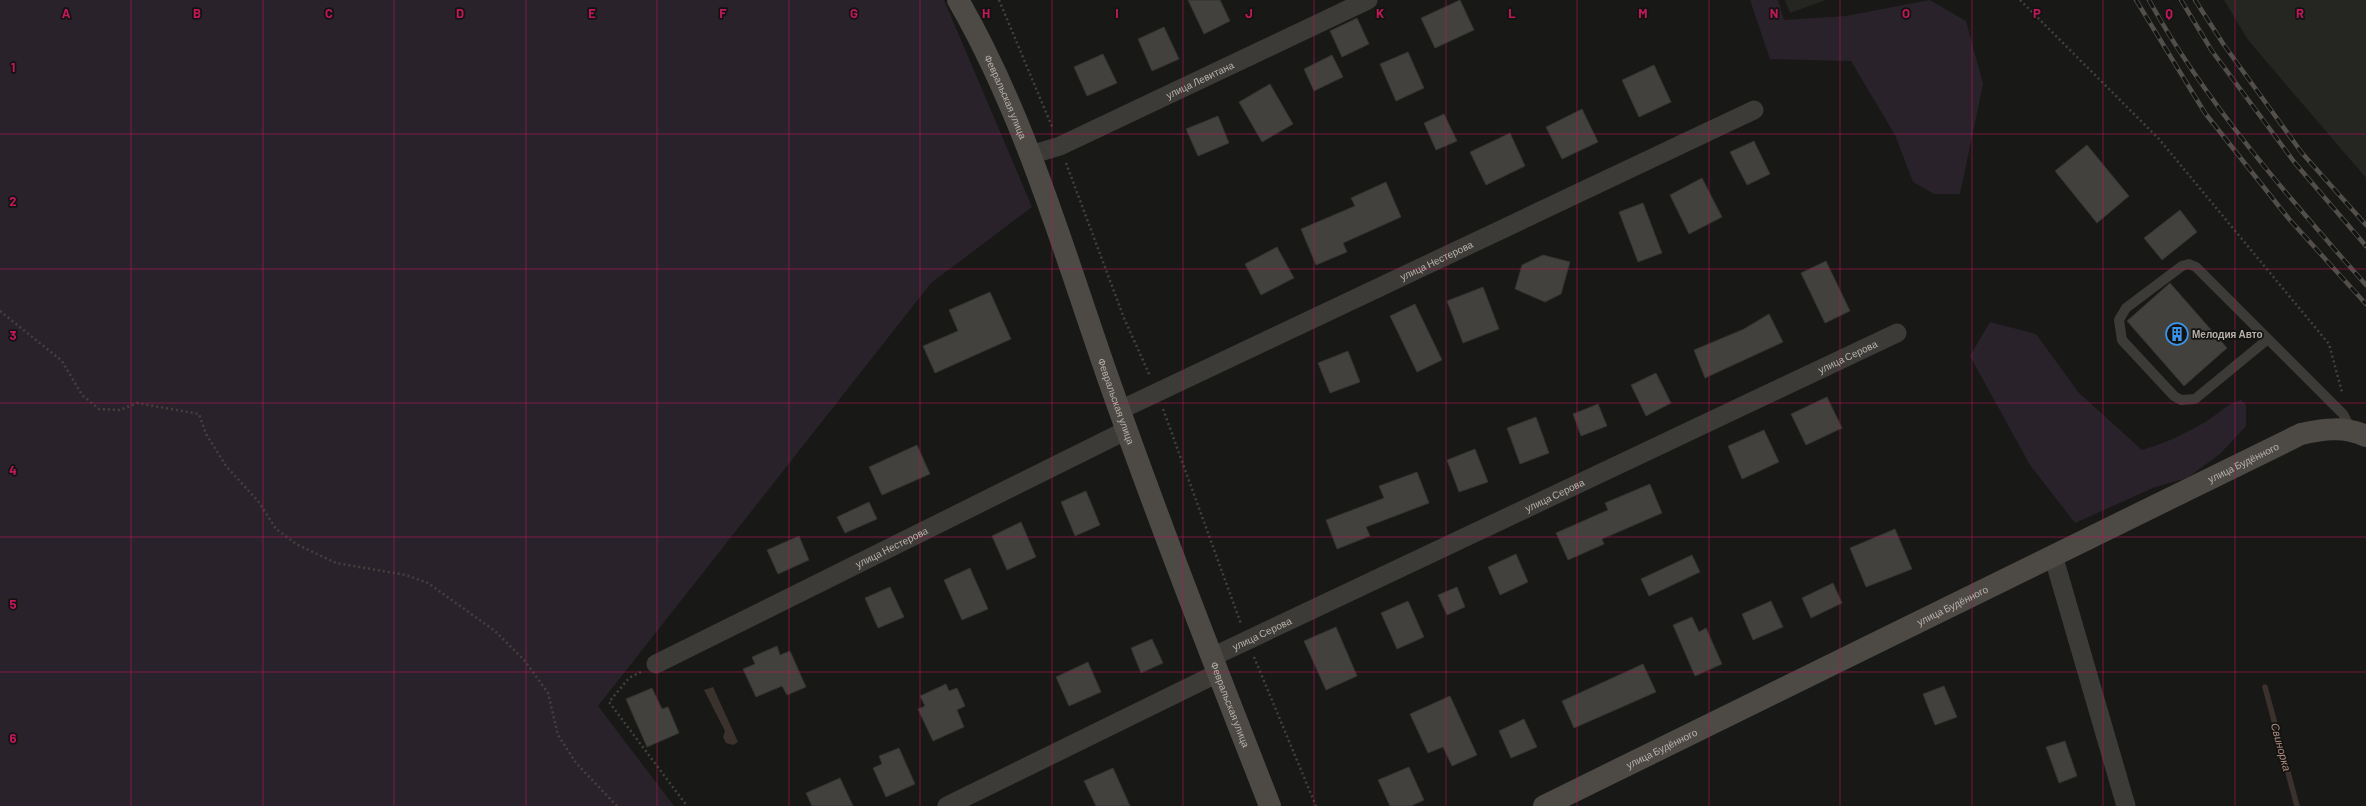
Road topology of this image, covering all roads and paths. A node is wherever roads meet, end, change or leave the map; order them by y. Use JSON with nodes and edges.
{"nodes":[{"id":1,"x":958,"y":0,"type":"edge"},
{"id":2,"x":1368,"y":0,"type":"edge"},
{"id":3,"x":2020,"y":0,"type":"edge"},
{"id":4,"x":1754,"y":110,"type":"dead end"},
{"id":5,"x":1030,"y":155,"type":"junction"},
{"id":6,"x":0,"y":311,"type":"edge"},
{"id":7,"x":1897,"y":333,"type":"dead end"},
{"id":8,"x":2268,"y":340,"type":"junction"},
{"id":9,"x":2343,"y":395,"type":"dead end"},
{"id":10,"x":1120,"y":410,"type":"junction"},
{"id":11,"x":1127,"y":430,"type":"junction"},
{"id":12,"x":2359,"y":433,"type":"edge"},
{"id":13,"x":2053,"y":556,"type":"junction"},
{"id":14,"x":656,"y":664,"type":"joint"},
{"id":15,"x":1215,"y":665,"type":"junction"},
{"id":16,"x":617,"y":806,"type":"edge"},
{"id":17,"x":686,"y":806,"type":"edge"},
{"id":18,"x":947,"y":806,"type":"edge"},
{"id":19,"x":1270,"y":806,"type":"edge"},
{"id":20,"x":1544,"y":806,"type":"edge"},
{"id":21,"x":2126,"y":806,"type":"edge"}],
"edges":[{"from":1,"to":5,"type":"main road","name":"Февральская улица"},
{"from":2,"to":5,"type":"street","name":"улица Левитана"},
{"from":3,"to":9,"type":"path"},
{"from":4,"to":10,"type":"street","name":"улица Нестерова"},
{"from":5,"to":10,"type":"main road","name":"Февральская улица"},
{"from":6,"to":16,"type":"path"},
{"from":7,"to":15,"type":"street","name":"улица Серова"},
{"from":8,"to":8,"type":"lane"},
{"from":8,"to":12,"type":"lane"},
{"from":10,"to":11,"type":"main road","name":"Февральская улица"},
{"from":11,"to":14,"type":"street","name":"улица Нестерова"},
{"from":11,"to":15,"type":"main road","name":"Февральская улица"},
{"from":12,"to":13,"type":"main road","name":"улица Будённого"},
{"from":13,"to":20,"type":"main road","name":"улица Будённого"},
{"from":13,"to":21,"type":"street"},
{"from":14,"to":17,"type":"path"},
{"from":15,"to":18,"type":"street","name":"улица Серова"},
{"from":15,"to":19,"type":"main road","name":"Февральская улица"}]}
